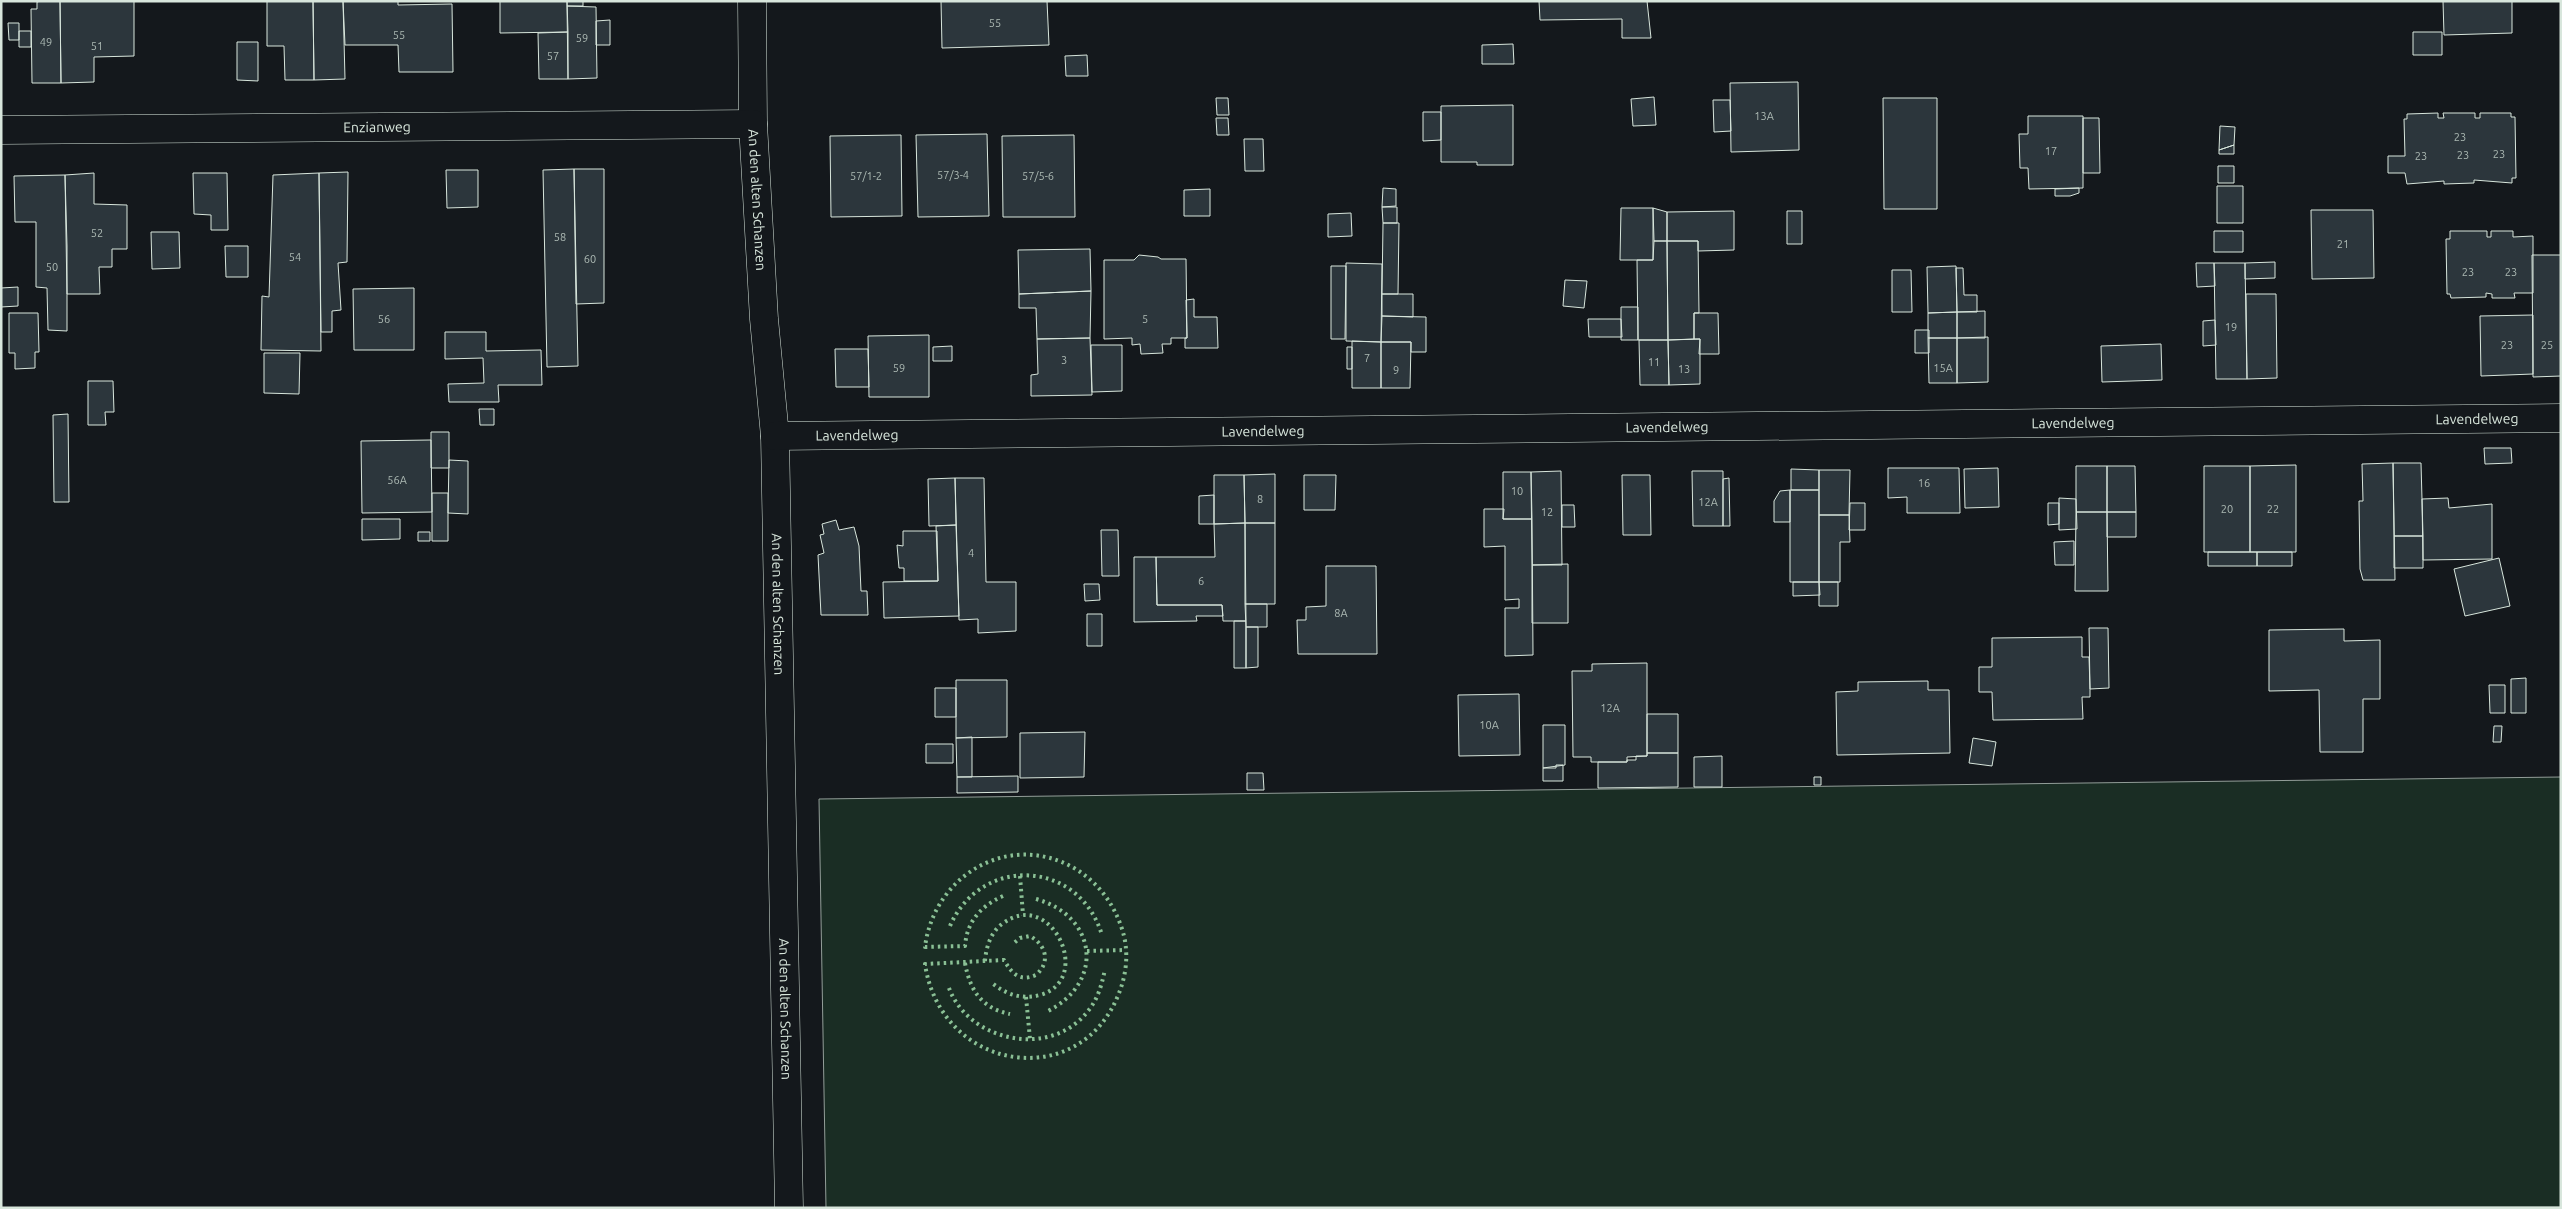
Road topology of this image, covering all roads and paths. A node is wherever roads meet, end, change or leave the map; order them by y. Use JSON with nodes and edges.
{"nodes":[{"id":1,"x":752,"y":1,"type":"edge"},
{"id":2,"x":753,"y":124,"type":"junction"},
{"id":3,"x":1,"y":130,"type":"edge"},
{"id":4,"x":2561,"y":418,"type":"edge"},
{"id":5,"x":775,"y":436,"type":"junction"},
{"id":6,"x":789,"y":1208,"type":"edge"}],
"edges":[{"from":1,"to":2,"type":"street","name":"An den alten Schanzen"},
{"from":2,"to":3,"type":"street","name":"Enzianweg"},
{"from":2,"to":5,"type":"street","name":"An den alten Schanzen"},
{"from":4,"to":5,"type":"street","name":"Lavendelweg"},
{"from":5,"to":6,"type":"street","name":"An den alten Schanzen"}]}
